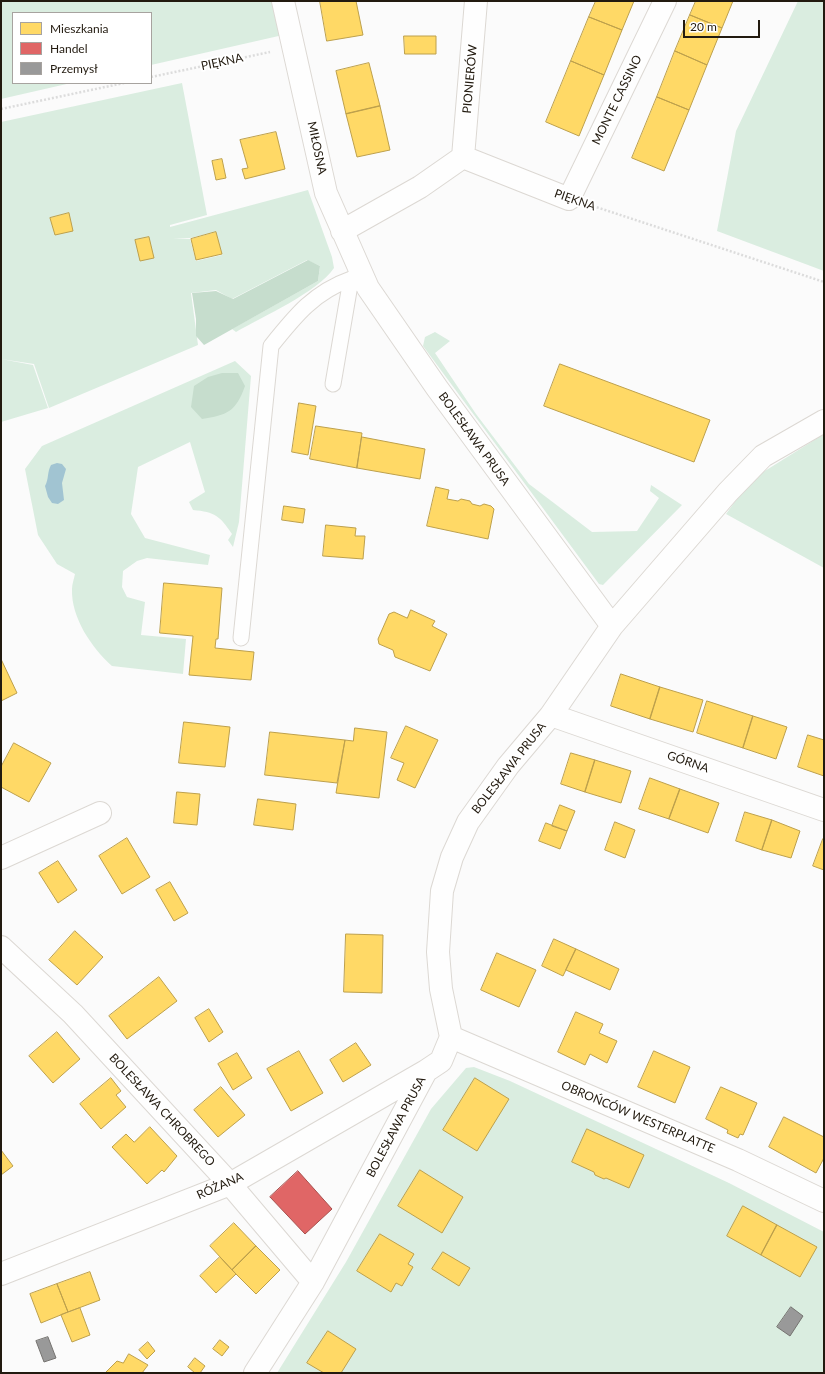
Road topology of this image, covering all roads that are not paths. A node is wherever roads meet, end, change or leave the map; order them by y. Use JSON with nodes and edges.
{"nodes":[{"id":1,"x":283,"y":1,"type":"edge"},
{"id":2,"x":476,"y":1,"type":"edge"},
{"id":3,"x":665,"y":1,"type":"edge"},
{"id":4,"x":463,"y":158,"type":"junction"},
{"id":5,"x":569,"y":198,"type":"joint"},
{"id":6,"x":342,"y":231,"type":"junction"},
{"id":7,"x":360,"y":284,"type":"junction"},
{"id":8,"x":333,"y":384,"type":"dead end"},
{"id":9,"x":824,"y":421,"type":"edge"},
{"id":10,"x":612,"y":626,"type":"junction"},
{"id":11,"x":240,"y":638,"type":"dead end"},
{"id":12,"x":551,"y":715,"type":"junction"},
{"id":13,"x":824,"y":810,"type":"edge"},
{"id":14,"x":100,"y":814,"type":"dead end"},
{"id":15,"x":1,"y":858,"type":"edge"},
{"id":16,"x":1,"y":947,"type":"edge"},
{"id":17,"x":451,"y":1037,"type":"junction"},
{"id":18,"x":426,"y":1072,"type":"junction"},
{"id":19,"x":230,"y":1184,"type":"junction"},
{"id":20,"x":824,"y":1201,"type":"edge"},
{"id":21,"x":5,"y":1266,"type":"edge"},
{"id":22,"x":313,"y":1282,"type":"junction"},
{"id":23,"x":255,"y":1373,"type":"edge"}],
"edges":[{"from":1,"to":6,"type":"street","name":"MIŁOSNA"},
{"from":2,"to":4,"type":"street","name":"PIONIERÓW"},
{"from":3,"to":5,"type":"street","name":"MONTE CASSINO"},
{"from":4,"to":5,"type":"street","name":"PIĘKNA"},
{"from":4,"to":6,"type":"street"},
{"from":6,"to":7,"type":"street","name":"MIŁOSNA"},
{"from":7,"to":8,"type":"lane"},
{"from":7,"to":10,"type":"street","name":"BOLESŁAWA PRUSA"},
{"from":7,"to":11,"type":"lane"},
{"from":9,"to":10,"type":"street","name":"BOLESŁAWA PRUSA"},
{"from":10,"to":12,"type":"street","name":"BOLESŁAWA PRUSA"},
{"from":12,"to":13,"type":"street","name":"GÓRNA"},
{"from":12,"to":17,"type":"street","name":"BOLESŁAWA PRUSA"},
{"from":14,"to":15,"type":"street"},
{"from":16,"to":19,"type":"street","name":"BOLESŁAWA CHROBREGO"},
{"from":17,"to":18,"type":"street","name":"BOLESŁAWA PRUSA"},
{"from":17,"to":20,"type":"street","name":"OBROŃCÓW WESTERPLATTE"},
{"from":18,"to":19,"type":"street","name":"RÓŻANA"},
{"from":18,"to":22,"type":"street","name":"BOLESŁAWA PRUSA"},
{"from":19,"to":21,"type":"street","name":"RÓŻANA"},
{"from":19,"to":22,"type":"street","name":"BOLESŁAWA CHROBREGO"},
{"from":22,"to":23,"type":"street","name":"BOLESŁAWA PRUSA"}]}
